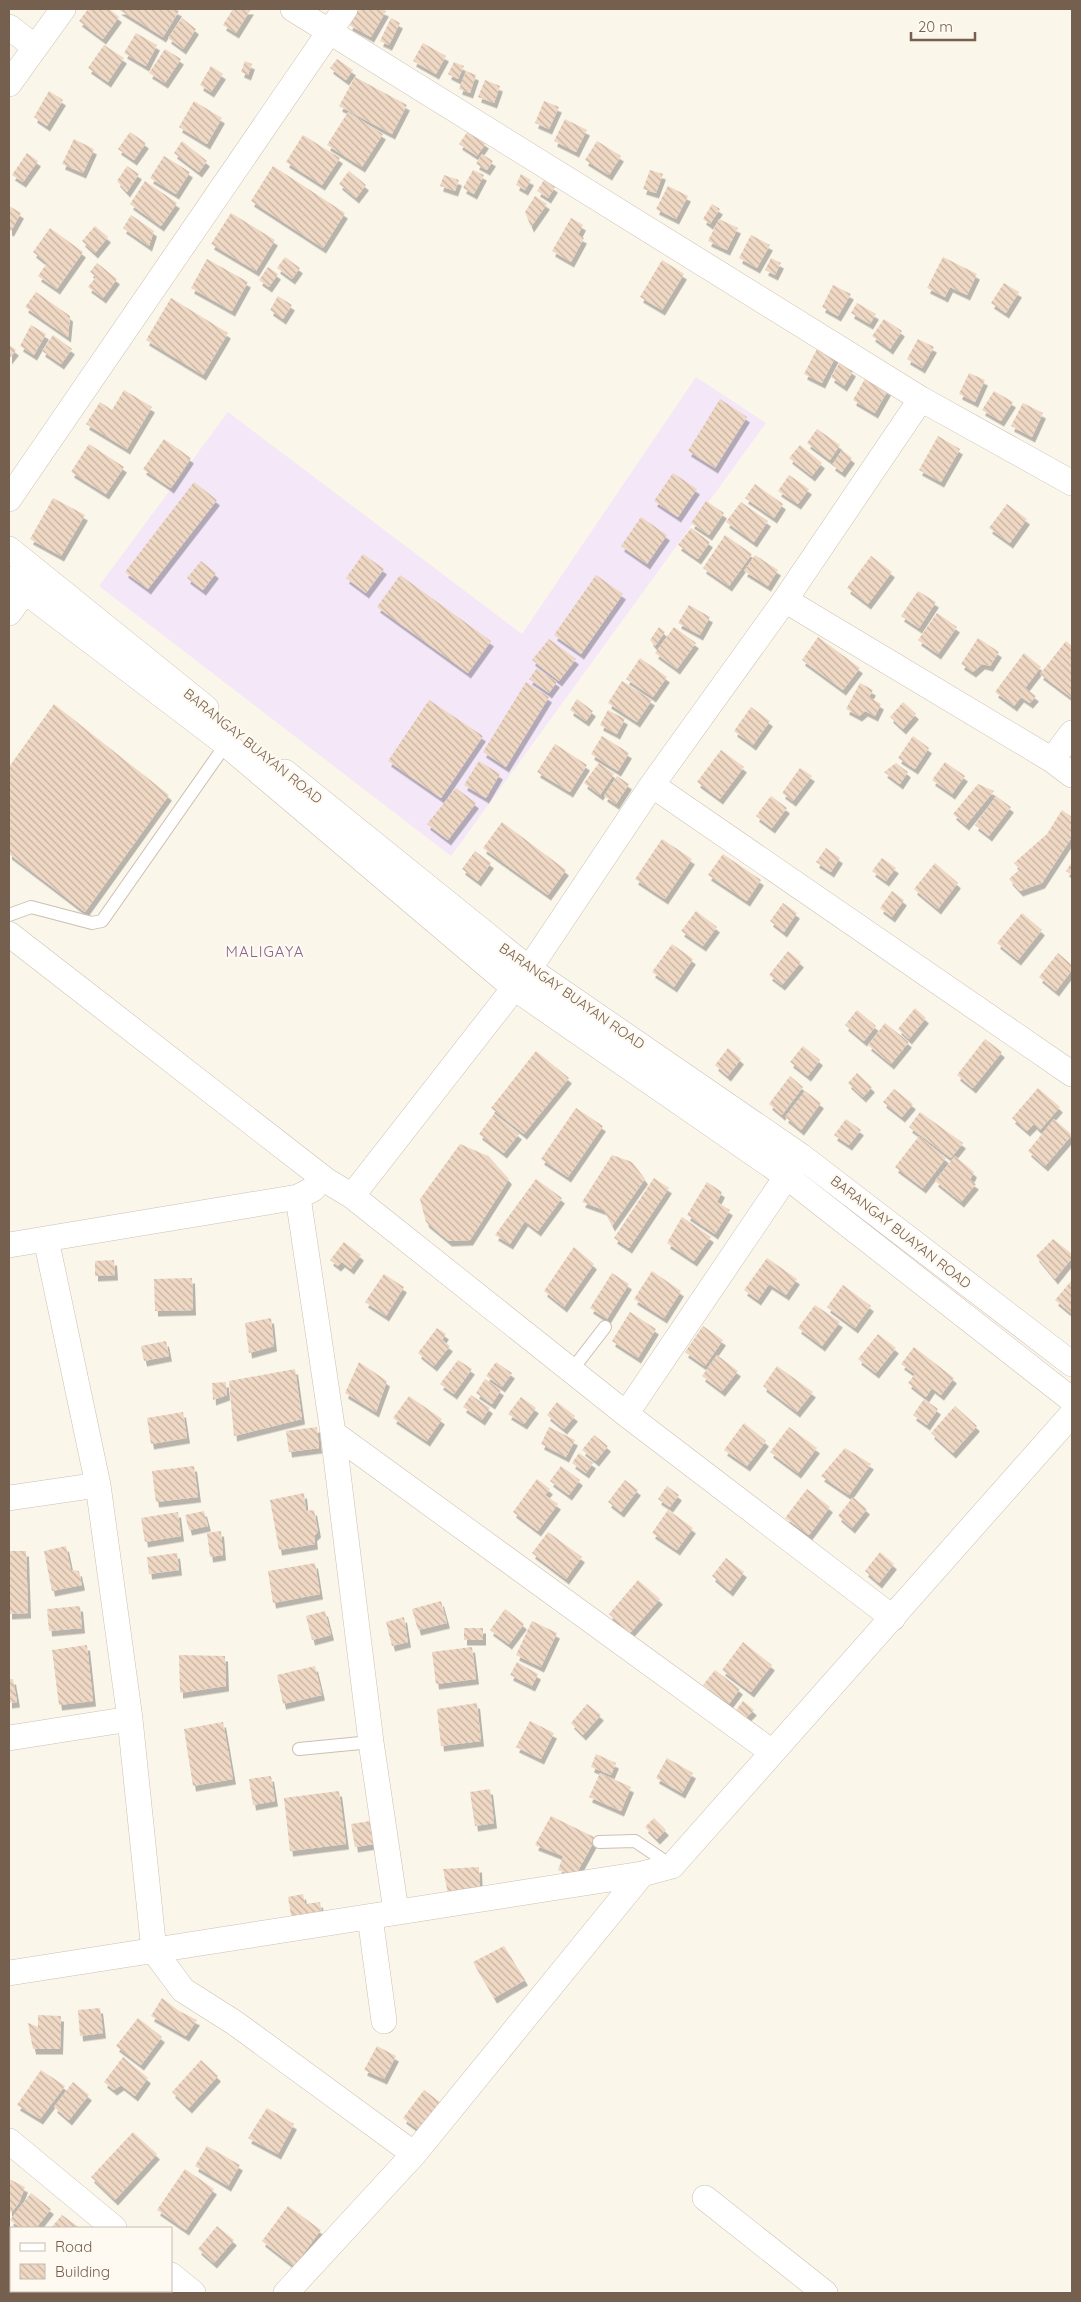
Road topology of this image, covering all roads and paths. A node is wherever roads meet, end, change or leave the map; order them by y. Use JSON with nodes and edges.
{"nodes":[{"id":1,"x":64,"y":9,"type":"edge"},
{"id":2,"x":293,"y":9,"type":"edge"},
{"id":3,"x":345,"y":9,"type":"edge"},
{"id":4,"x":9,"y":27,"type":"edge"},
{"id":5,"x":328,"y":32,"type":"junction"},
{"id":6,"x":35,"y":47,"type":"junction"},
{"id":7,"x":9,"y":84,"type":"edge"},
{"id":8,"x":922,"y":399,"type":"junction"},
{"id":9,"x":1072,"y":483,"type":"edge"},
{"id":10,"x":9,"y":499,"type":"edge"},
{"id":11,"x":9,"y":549,"type":"edge"},
{"id":12,"x":24,"y":581,"type":"edge"},
{"id":13,"x":785,"y":600,"type":"junction"},
{"id":14,"x":9,"y":613,"type":"edge"},
{"id":15,"x":1072,"y":733,"type":"edge"},
{"id":16,"x":226,"y":744,"type":"junction"},
{"id":17,"x":1052,"y":760,"type":"junction"},
{"id":18,"x":1072,"y":775,"type":"edge"},
{"id":19,"x":652,"y":785,"type":"junction"},
{"id":20,"x":9,"y":915,"type":"edge"},
{"id":21,"x":9,"y":934,"type":"edge"},
{"id":22,"x":521,"y":978,"type":"junction"},
{"id":23,"x":639,"y":1045,"type":"junction"},
{"id":24,"x":627,"y":1066,"type":"junction"},
{"id":25,"x":1072,"y":1074,"type":"edge"},
{"id":26,"x":801,"y":1156,"type":"junction"},
{"id":27,"x":786,"y":1176,"type":"junction"},
{"id":28,"x":327,"y":1181,"type":"junction"},
{"id":29,"x":352,"y":1196,"type":"junction"},
{"id":30,"x":298,"y":1197,"type":"junction"},
{"id":31,"x":46,"y":1239,"type":"junction"},
{"id":32,"x":9,"y":1245,"type":"edge"},
{"id":33,"x":605,"y":1327,"type":"dead end"},
{"id":34,"x":1072,"y":1364,"type":"edge"},
{"id":35,"x":572,"y":1370,"type":"junction"},
{"id":36,"x":1072,"y":1400,"type":"edge"},
{"id":37,"x":626,"y":1414,"type":"junction"},
{"id":38,"x":1072,"y":1414,"type":"edge"},
{"id":39,"x":333,"y":1433,"type":"junction"},
{"id":40,"x":98,"y":1485,"type":"junction"},
{"id":41,"x":9,"y":1498,"type":"edge"},
{"id":42,"x":893,"y":1618,"type":"junction"},
{"id":43,"x":130,"y":1719,"type":"junction"},
{"id":44,"x":9,"y":1738,"type":"edge"},
{"id":45,"x":371,"y":1742,"type":"junction"},
{"id":46,"x":299,"y":1749,"type":"dead end"},
{"id":47,"x":772,"y":1752,"type":"junction"},
{"id":48,"x":600,"y":1842,"type":"dead end"},
{"id":49,"x":672,"y":1866,"type":"junction"},
{"id":50,"x":642,"y":1874,"type":"junction"},
{"id":51,"x":396,"y":1911,"type":"junction"},
{"id":52,"x":370,"y":1917,"type":"junction"},
{"id":53,"x":154,"y":1951,"type":"junction"},
{"id":54,"x":9,"y":1973,"type":"edge"},
{"id":55,"x":384,"y":2021,"type":"dead end"},
{"id":56,"x":9,"y":2141,"type":"edge"},
{"id":57,"x":414,"y":2154,"type":"junction"},
{"id":58,"x":705,"y":2198,"type":"dead end"},
{"id":59,"x":113,"y":2227,"type":"edge"},
{"id":60,"x":172,"y":2277,"type":"edge"},
{"id":61,"x":193,"y":2293,"type":"edge"},
{"id":62,"x":286,"y":2293,"type":"edge"},
{"id":63,"x":825,"y":2293,"type":"edge"}],
"edges":[{"from":1,"to":6,"type":"street"},
{"from":2,"to":5,"type":"street"},
{"from":3,"to":5,"type":"street"},
{"from":4,"to":6,"type":"street"},
{"from":5,"to":8,"type":"street"},
{"from":5,"to":10,"type":"street"},
{"from":6,"to":7,"type":"street"},
{"from":8,"to":9,"type":"street"},
{"from":8,"to":13,"type":"street"},
{"from":11,"to":12,"type":"street"},
{"from":12,"to":14,"type":"street"},
{"from":12,"to":16,"type":"street"},
{"from":12,"to":22,"type":"street","name":"BARANGAY BUAYAN ROAD"},
{"from":13,"to":17,"type":"street"},
{"from":13,"to":19,"type":"street"},
{"from":15,"to":17,"type":"street"},
{"from":16,"to":20,"type":"lane"},
{"from":16,"to":22,"type":"street"},
{"from":17,"to":18,"type":"street"},
{"from":19,"to":22,"type":"street"},
{"from":19,"to":25,"type":"street"},
{"from":21,"to":28,"type":"street"},
{"from":22,"to":23,"type":"street","name":"BARANGAY BUAYAN ROAD"},
{"from":22,"to":24,"type":"street"},
{"from":22,"to":29,"type":"street"},
{"from":23,"to":24,"type":"street"},
{"from":23,"to":26,"type":"street","name":"BARANGAY BUAYAN ROAD"},
{"from":24,"to":27,"type":"street"},
{"from":26,"to":27,"type":"street"},
{"from":26,"to":34,"type":"street","name":"BARANGAY BUAYAN ROAD"},
{"from":27,"to":36,"type":"street"},
{"from":27,"to":37,"type":"street"},
{"from":28,"to":29,"type":"street"},
{"from":28,"to":30,"type":"street"},
{"from":29,"to":35,"type":"street"},
{"from":30,"to":31,"type":"street"},
{"from":30,"to":39,"type":"street"},
{"from":31,"to":32,"type":"street"},
{"from":31,"to":40,"type":"street"},
{"from":33,"to":35,"type":"lane"},
{"from":35,"to":37,"type":"street"},
{"from":37,"to":42,"type":"street"},
{"from":38,"to":42,"type":"street"},
{"from":39,"to":45,"type":"street"},
{"from":39,"to":47,"type":"street"},
{"from":40,"to":41,"type":"street"},
{"from":40,"to":43,"type":"street"},
{"from":42,"to":47,"type":"street"},
{"from":43,"to":44,"type":"street"},
{"from":43,"to":53,"type":"street"},
{"from":45,"to":46,"type":"lane"},
{"from":45,"to":51,"type":"street"},
{"from":47,"to":49,"type":"street"},
{"from":48,"to":49,"type":"lane"},
{"from":49,"to":50,"type":"street"},
{"from":50,"to":51,"type":"street"},
{"from":50,"to":57,"type":"street"},
{"from":51,"to":52,"type":"street"},
{"from":52,"to":53,"type":"street"},
{"from":52,"to":55,"type":"street"},
{"from":53,"to":54,"type":"street"},
{"from":53,"to":57,"type":"street"},
{"from":56,"to":59,"type":"street"},
{"from":57,"to":62,"type":"street"},
{"from":58,"to":63,"type":"street"},
{"from":60,"to":61,"type":"street"}]}
